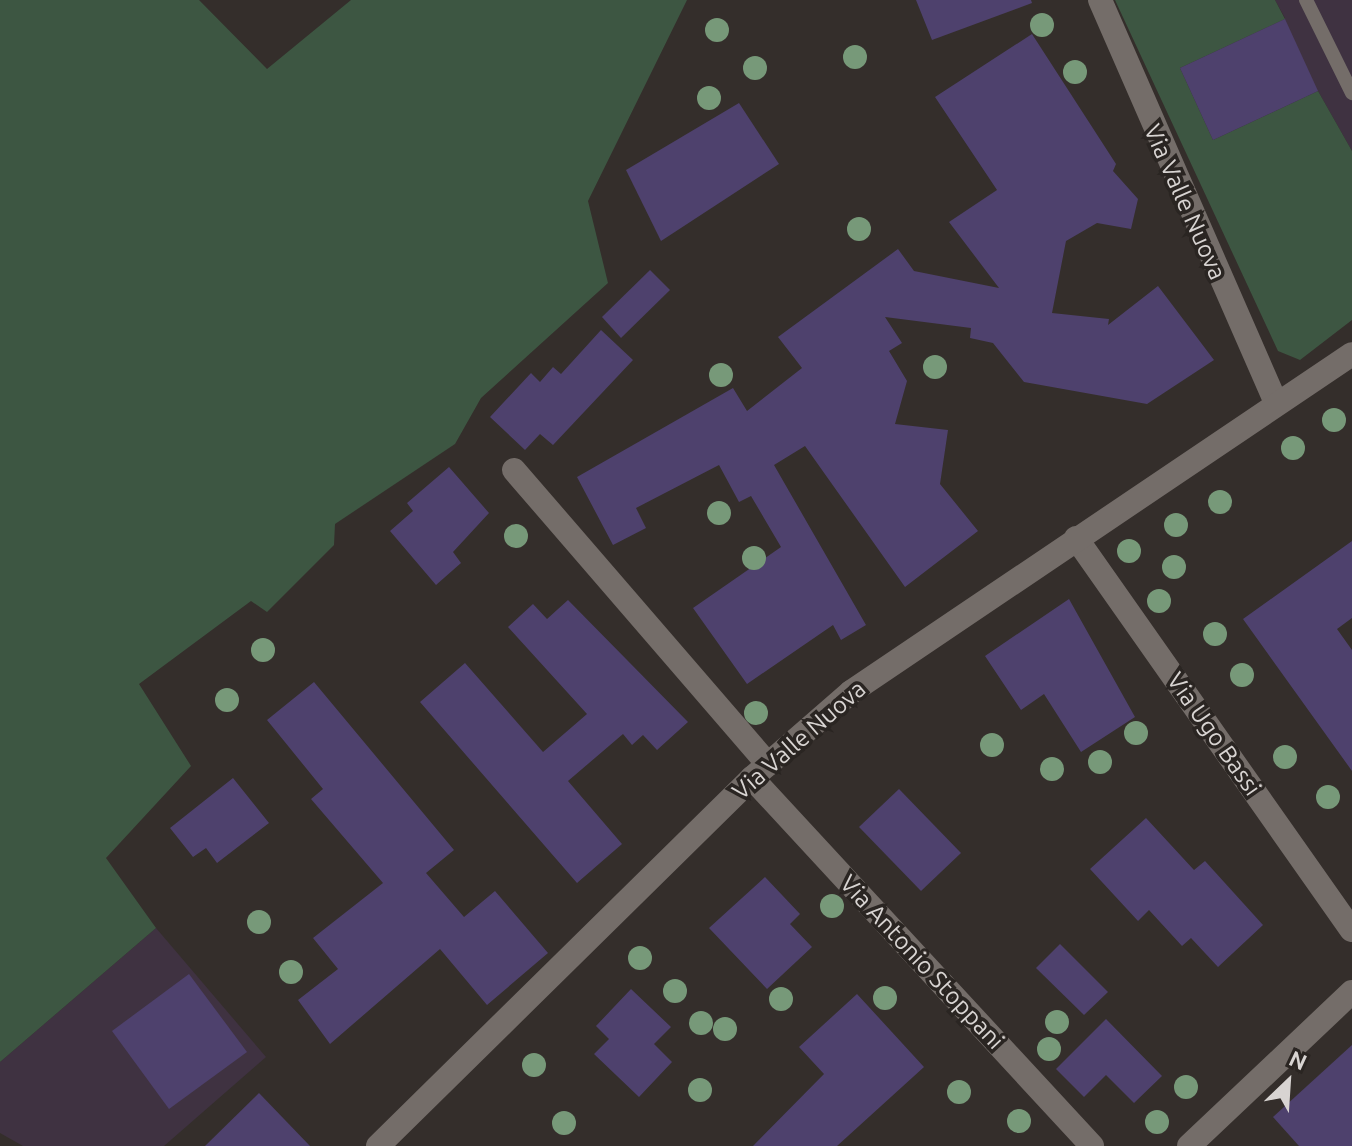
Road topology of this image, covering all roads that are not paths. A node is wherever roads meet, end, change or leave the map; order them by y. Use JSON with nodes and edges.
{"nodes":[{"id":1,"x":1100,"y":0,"type":"edge"},
{"id":2,"x":1306,"y":0,"type":"edge"},
{"id":3,"x":1352,"y":93,"type":"edge"},
{"id":4,"x":1352,"y":354,"type":"edge"},
{"id":5,"x":1276,"y":402,"type":"junction"},
{"id":6,"x":514,"y":470,"type":"dead end"},
{"id":7,"x":1076,"y":538,"type":"junction"},
{"id":8,"x":760,"y":771,"type":"junction"},
{"id":9,"x":1352,"y":930,"type":"edge"},
{"id":10,"x":1352,"y":992,"type":"edge"},
{"id":11,"x":378,"y":1146,"type":"edge"},
{"id":12,"x":1092,"y":1146,"type":"edge"},
{"id":13,"x":1189,"y":1146,"type":"edge"}],
"edges":[{"from":1,"to":5,"type":"street","name":"Via Valle Nuova"},
{"from":2,"to":3,"type":"lane"},
{"from":4,"to":5,"type":"street","name":"Via Valle Nuova"},
{"from":5,"to":7,"type":"street","name":"Via Valle Nuova"},
{"from":6,"to":8,"type":"street","name":"Via Antonio Stoppani"},
{"from":7,"to":8,"type":"street","name":"Via Valle Nuova"},
{"from":7,"to":9,"type":"street","name":"Via Ugo Bassi"},
{"from":8,"to":11,"type":"street","name":"Via Valle Nuova"},
{"from":8,"to":12,"type":"street","name":"Via Antonio Stoppani"},
{"from":10,"to":13,"type":"street"}]}
